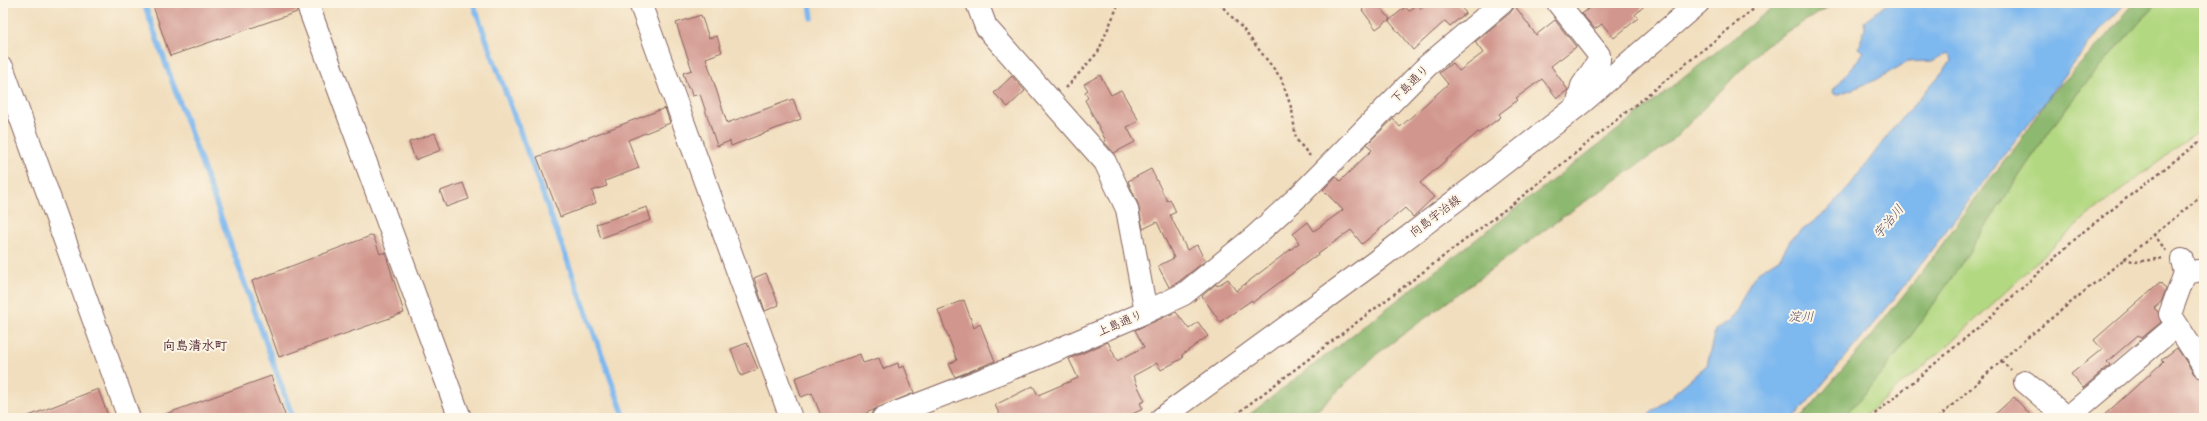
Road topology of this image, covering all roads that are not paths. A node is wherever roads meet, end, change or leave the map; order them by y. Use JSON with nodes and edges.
{"nodes":[{"id":1,"x":307,"y":3,"type":"edge"},
{"id":2,"x":640,"y":3,"type":"edge"},
{"id":3,"x":977,"y":3,"type":"edge"},
{"id":4,"x":1502,"y":3,"type":"edge"},
{"id":5,"x":1558,"y":3,"type":"edge"},
{"id":6,"x":1698,"y":3,"type":"edge"},
{"id":7,"x":3,"y":69,"type":"edge"},
{"id":8,"x":1577,"y":106,"type":"junction"},
{"id":9,"x":1323,"y":172,"type":"joint"},
{"id":10,"x":2186,"y":266,"type":"edge"},
{"id":11,"x":1146,"y":312,"type":"junction"},
{"id":12,"x":2177,"y":326,"type":"junction"},
{"id":13,"x":2204,"y":367,"type":"edge"},
{"id":14,"x":2025,"y":382,"type":"dead end"},
{"id":15,"x":129,"y":418,"type":"edge"},
{"id":16,"x":460,"y":418,"type":"edge"},
{"id":17,"x":791,"y":418,"type":"edge"},
{"id":18,"x":883,"y":418,"type":"edge"},
{"id":19,"x":1162,"y":418,"type":"edge"},
{"id":20,"x":2067,"y":418,"type":"edge"}],
"edges":[{"from":1,"to":16,"type":"street"},
{"from":2,"to":17,"type":"street"},
{"from":3,"to":11,"type":"street"},
{"from":4,"to":9,"type":"street","name":"下島通り"},
{"from":5,"to":8,"type":"street"},
{"from":6,"to":8,"type":"street","name":"向島宇治線"},
{"from":7,"to":15,"type":"street"},
{"from":8,"to":19,"type":"street","name":"向島宇治線"},
{"from":9,"to":11,"type":"street","name":"上島通り"},
{"from":10,"to":12,"type":"street"},
{"from":11,"to":18,"type":"street","name":"上島通り"},
{"from":12,"to":13,"type":"street"},
{"from":12,"to":20,"type":"street"},
{"from":14,"to":20,"type":"street"}]}
